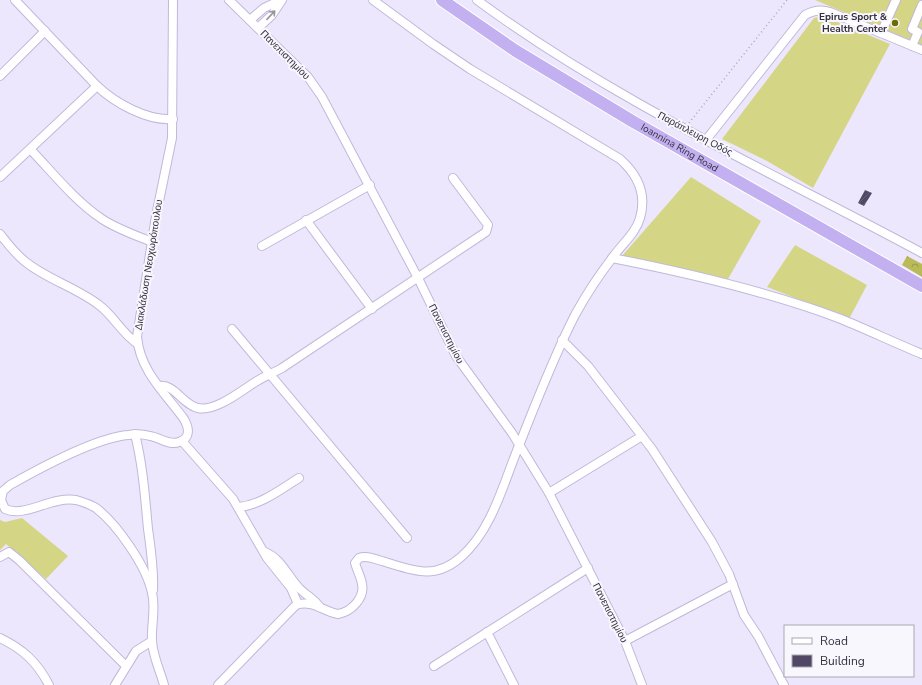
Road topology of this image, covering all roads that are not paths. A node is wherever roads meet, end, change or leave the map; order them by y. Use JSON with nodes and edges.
{"nodes":[{"id":1,"x":15,"y":0,"type":"edge"},
{"id":2,"x":173,"y":0,"type":"edge"},
{"id":3,"x":228,"y":0,"type":"edge"},
{"id":4,"x":281,"y":0,"type":"edge"},
{"id":5,"x":373,"y":0,"type":"edge"},
{"id":6,"x":442,"y":0,"type":"edge"},
{"id":7,"x":477,"y":0,"type":"edge"},
{"id":8,"x":896,"y":0,"type":"edge"},
{"id":9,"x":922,"y":5,"type":"edge"},
{"id":10,"x":250,"y":20,"type":"junction"},
{"id":11,"x":258,"y":28,"type":"junction"},
{"id":12,"x":45,"y":31,"type":"junction"},
{"id":13,"x":881,"y":33,"type":"junction"},
{"id":14,"x":912,"y":46,"type":"junction"},
{"id":15,"x":922,"y":50,"type":"edge"},
{"id":16,"x":0,"y":76,"type":"edge"},
{"id":17,"x":97,"y":86,"type":"junction"},
{"id":18,"x":173,"y":118,"type":"junction"},
{"id":19,"x":706,"y":140,"type":"junction"},
{"id":20,"x":31,"y":150,"type":"junction"},
{"id":21,"x":0,"y":177,"type":"edge"},
{"id":22,"x":452,"y":178,"type":"dead end"},
{"id":23,"x":370,"y":185,"type":"junction"},
{"id":24,"x":306,"y":220,"type":"junction"},
{"id":25,"x":0,"y":234,"type":"edge"},
{"id":26,"x":152,"y":242,"type":"junction"},
{"id":27,"x":262,"y":246,"type":"dead end"},
{"id":28,"x":922,"y":253,"type":"edge"},
{"id":29,"x":612,"y":258,"type":"junction"},
{"id":30,"x":418,"y":278,"type":"junction"},
{"id":31,"x":922,"y":286,"type":"edge"},
{"id":32,"x":372,"y":309,"type":"junction"},
{"id":33,"x":232,"y":329,"type":"dead end"},
{"id":34,"x":562,"y":340,"type":"junction"},
{"id":35,"x":138,"y":344,"type":"junction"},
{"id":36,"x":922,"y":354,"type":"edge"},
{"id":37,"x":270,"y":375,"type":"junction"},
{"id":38,"x":159,"y":386,"type":"junction"},
{"id":39,"x":135,"y":434,"type":"junction"},
{"id":40,"x":642,"y":436,"type":"junction"},
{"id":41,"x":182,"y":440,"type":"junction"},
{"id":42,"x":519,"y":444,"type":"junction"},
{"id":43,"x":299,"y":478,"type":"dead end"},
{"id":44,"x":549,"y":493,"type":"junction"},
{"id":45,"x":1,"y":505,"type":"edge"},
{"id":46,"x":239,"y":508,"type":"junction"},
{"id":47,"x":407,"y":538,"type":"dead end"},
{"id":48,"x":264,"y":552,"type":"junction"},
{"id":49,"x":0,"y":557,"type":"edge"},
{"id":50,"x":588,"y":568,"type":"junction"},
{"id":51,"x":733,"y":584,"type":"junction"},
{"id":52,"x":153,"y":594,"type":"junction"},
{"id":53,"x":298,"y":604,"type":"junction"},
{"id":54,"x":319,"y":606,"type":"junction"},
{"id":55,"x":487,"y":632,"type":"junction"},
{"id":56,"x":0,"y":638,"type":"edge"},
{"id":57,"x":625,"y":640,"type":"junction"},
{"id":58,"x":152,"y":641,"type":"junction"},
{"id":59,"x":126,"y":666,"type":"junction"},
{"id":60,"x":434,"y":666,"type":"dead end"},
{"id":61,"x":50,"y":685,"type":"edge"},
{"id":62,"x":115,"y":685,"type":"edge"},
{"id":63,"x":164,"y":685,"type":"edge"},
{"id":64,"x":218,"y":685,"type":"edge"},
{"id":65,"x":514,"y":685,"type":"edge"},
{"id":66,"x":642,"y":685,"type":"edge"},
{"id":67,"x":784,"y":685,"type":"edge"}],
"edges":[{"from":1,"to":12,"type":"street"},
{"from":2,"to":18,"type":"street","name":"Διακλάδωση Νεοχωρόπουλου"},
{"from":3,"to":10,"type":"street","name":"Πανεπιστημίου"},
{"from":4,"to":10,"type":"street"},
{"from":11,"to":4,"type":"street","one_way":true},
{"from":5,"to":29,"type":"street"},
{"from":6,"to":31,"type":"highway","name":"Ioannina Ring Road"},
{"from":7,"to":19,"type":"street","name":"Παράπλευρη Οδός"},
{"from":8,"to":13,"type":"street"},
{"from":9,"to":14,"type":"street"},
{"from":10,"to":11,"type":"street","name":"Πανεπιστημίου"},
{"from":11,"to":23,"type":"street","name":"Πανεπιστημίου"},
{"from":12,"to":16,"type":"street"},
{"from":12,"to":17,"type":"street"},
{"from":13,"to":14,"type":"street"},
{"from":13,"to":19,"type":"street"},
{"from":14,"to":15,"type":"street"},
{"from":17,"to":18,"type":"street"},
{"from":17,"to":20,"type":"street"},
{"from":18,"to":26,"type":"street","name":"Διακλάδωση Νεοχωρόπουλου"},
{"from":19,"to":28,"type":"street","name":"Παράπλευρη Οδός"},
{"from":20,"to":21,"type":"street"},
{"from":20,"to":26,"type":"street"},
{"from":22,"to":30,"type":"street"},
{"from":23,"to":24,"type":"street"},
{"from":23,"to":30,"type":"street","name":"Πανεπιστημίου"},
{"from":24,"to":27,"type":"street"},
{"from":24,"to":32,"type":"street"},
{"from":25,"to":35,"type":"street"},
{"from":26,"to":35,"type":"street","name":"Διακλάδωση Νεοχωρόπουλου"},
{"from":29,"to":34,"type":"street"},
{"from":29,"to":36,"type":"street"},
{"from":30,"to":32,"type":"street"},
{"from":30,"to":42,"type":"street","name":"Πανεπιστημίου"},
{"from":32,"to":37,"type":"street"},
{"from":33,"to":37,"type":"street"},
{"from":34,"to":40,"type":"street"},
{"from":34,"to":42,"type":"street"},
{"from":35,"to":38,"type":"street","name":"Διακλάδωση Νεοχωρόπουλου"},
{"from":37,"to":38,"type":"street"},
{"from":37,"to":47,"type":"street"},
{"from":38,"to":41,"type":"street","name":"Διακλάδωση Νεοχωρόπουλου"},
{"from":39,"to":41,"type":"street"},
{"from":39,"to":45,"type":"street"},
{"from":39,"to":52,"type":"street"},
{"from":40,"to":44,"type":"street"},
{"from":40,"to":51,"type":"street"},
{"from":41,"to":46,"type":"street"},
{"from":42,"to":44,"type":"street","name":"Πανεπιστημίου"},
{"from":42,"to":54,"type":"street"},
{"from":43,"to":46,"type":"street"},
{"from":44,"to":50,"type":"street","name":"Πανεπιστημίου"},
{"from":45,"to":52,"type":"street"},
{"from":46,"to":48,"type":"street"},
{"from":48,"to":53,"type":"street"},
{"from":48,"to":54,"type":"street"},
{"from":49,"to":59,"type":"street"},
{"from":50,"to":55,"type":"street"},
{"from":50,"to":57,"type":"street","name":"Πανεπιστημίου"},
{"from":51,"to":57,"type":"street"},
{"from":51,"to":67,"type":"street"},
{"from":52,"to":58,"type":"street"},
{"from":53,"to":54,"type":"street"},
{"from":53,"to":64,"type":"street"},
{"from":55,"to":60,"type":"street"},
{"from":55,"to":65,"type":"street"},
{"from":56,"to":61,"type":"street"},
{"from":57,"to":66,"type":"street","name":"Πανεπιστημίου"},
{"from":58,"to":59,"type":"street"},
{"from":58,"to":63,"type":"street"},
{"from":59,"to":62,"type":"street"}]}
